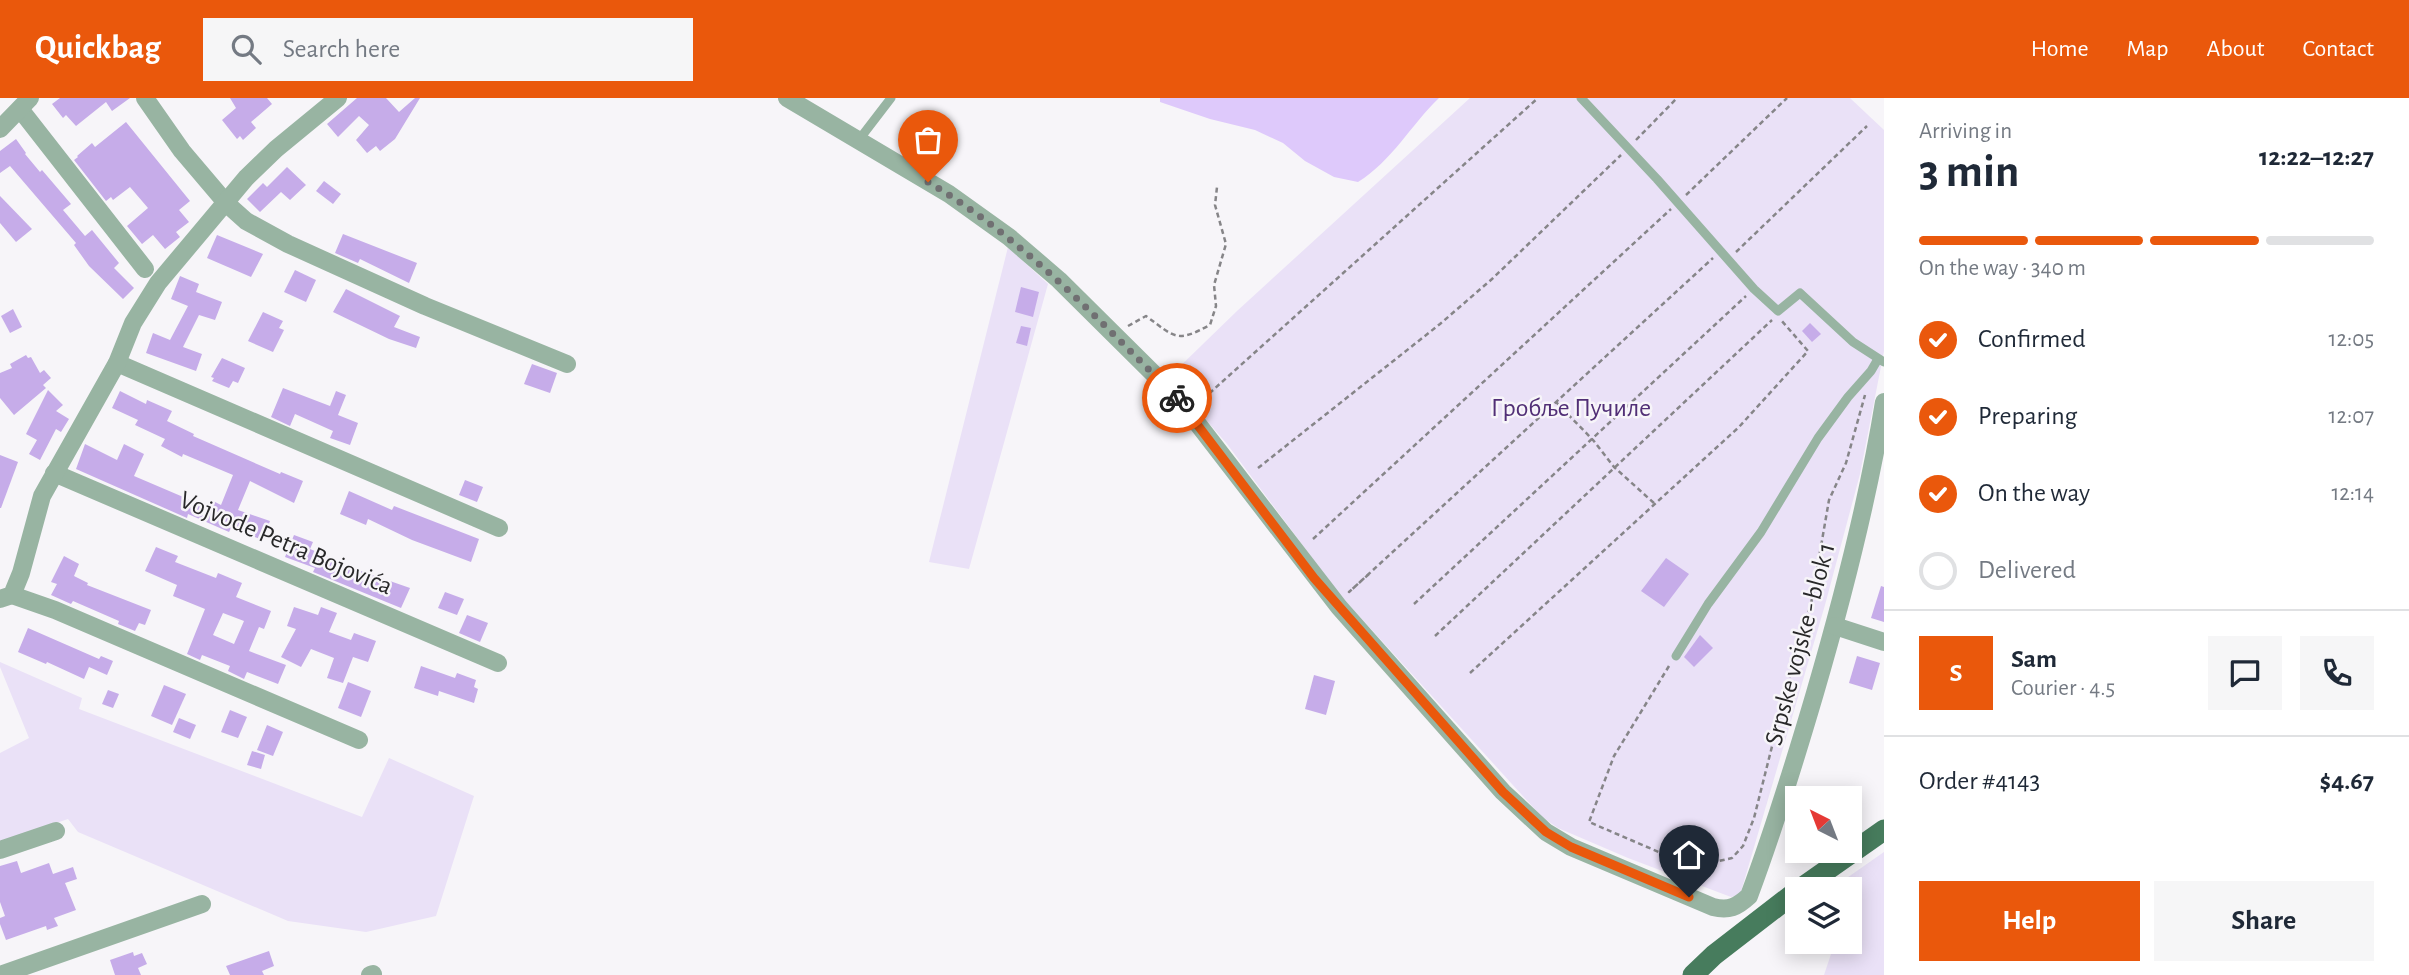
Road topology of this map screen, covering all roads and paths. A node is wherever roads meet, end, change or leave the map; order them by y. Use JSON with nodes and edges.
{"nodes":[{"id":1,"x":145,"y":98,"type":"edge"},
{"id":2,"x":338,"y":98,"type":"edge"},
{"id":3,"x":787,"y":98,"type":"edge"},
{"id":4,"x":891,"y":98,"type":"edge"},
{"id":5,"x":1538,"y":98,"type":"edge"},
{"id":6,"x":1581,"y":98,"type":"edge"},
{"id":7,"x":1677,"y":98,"type":"edge"},
{"id":8,"x":1787,"y":98,"type":"edge"},
{"id":9,"x":25,"y":103,"type":"edge"},
{"id":10,"x":1867,"y":126,"type":"dead end"},
{"id":11,"x":0,"y":129,"type":"edge"},
{"id":12,"x":858,"y":141,"type":"junction"},
{"id":13,"x":1628,"y":148,"type":"junction"},
{"id":14,"x":1217,"y":187,"type":"dead end"},
{"id":15,"x":1678,"y":202,"type":"junction"},
{"id":16,"x":227,"y":204,"type":"junction"},
{"id":17,"x":1721,"y":251,"type":"junction"},
{"id":18,"x":1728,"y":259,"type":"junction"},
{"id":19,"x":145,"y":269,"type":"dead end"},
{"id":20,"x":1754,"y":289,"type":"junction"},
{"id":21,"x":1112,"y":334,"type":"junction"},
{"id":22,"x":1881,"y":360,"type":"edge"},
{"id":23,"x":117,"y":363,"type":"junction"},
{"id":24,"x":567,"y":363,"type":"dead end"},
{"id":25,"x":1871,"y":371,"type":"junction"},
{"id":26,"x":1203,"y":399,"type":"dead end"},
{"id":27,"x":1556,"y":402,"type":"junction"},
{"id":28,"x":1884,"y":402,"type":"edge"},
{"id":29,"x":1593,"y":440,"type":"junction"},
{"id":30,"x":1614,"y":467,"type":"junction"},
{"id":31,"x":1258,"y":468,"type":"dead end"},
{"id":32,"x":54,"y":473,"type":"junction"},
{"id":33,"x":1878,"y":475,"type":"edge"},
{"id":34,"x":1655,"y":504,"type":"junction"},
{"id":35,"x":499,"y":528,"type":"dead end"},
{"id":36,"x":1313,"y":539,"type":"dead end"},
{"id":37,"x":1369,"y":574,"type":"dead end"},
{"id":38,"x":6,"y":597,"type":"edge"},
{"id":39,"x":1414,"y":604,"type":"dead end"},
{"id":40,"x":1835,"y":626,"type":"junction"},
{"id":41,"x":1434,"y":636,"type":"dead end"},
{"id":42,"x":1884,"y":642,"type":"edge"},
{"id":43,"x":1676,"y":656,"type":"joint"},
{"id":44,"x":498,"y":663,"type":"dead end"},
{"id":45,"x":1470,"y":673,"type":"dead end"},
{"id":46,"x":359,"y":740,"type":"dead end"},
{"id":47,"x":1884,"y":830,"type":"edge"},
{"id":48,"x":57,"y":831,"type":"dead end"},
{"id":49,"x":0,"y":850,"type":"edge"},
{"id":50,"x":1817,"y":877,"type":"edge"},
{"id":51,"x":1785,"y":901,"type":"edge"},
{"id":52,"x":202,"y":904,"type":"dead end"},
{"id":53,"x":0,"y":975,"type":"edge"},
{"id":54,"x":1693,"y":975,"type":"edge"}],
"edges":[{"from":1,"to":16,"type":"street"},
{"from":2,"to":16,"type":"street"},
{"from":3,"to":12,"type":"street"},
{"from":4,"to":12,"type":"lane"},
{"from":5,"to":26,"type":"path"},
{"from":6,"to":13,"type":"lane"},
{"from":7,"to":13,"type":"path"},
{"from":8,"to":15,"type":"path"},
{"from":9,"to":11,"type":"street"},
{"from":9,"to":19,"type":"street"},
{"from":10,"to":18,"type":"path"},
{"from":12,"to":21,"type":"street"},
{"from":13,"to":15,"type":"lane"},
{"from":13,"to":31,"type":"path"},
{"from":14,"to":21,"type":"path"},
{"from":15,"to":17,"type":"lane"},
{"from":15,"to":36,"type":"path"},
{"from":16,"to":23,"type":"street"},
{"from":16,"to":24,"type":"street"},
{"from":17,"to":18,"type":"lane"},
{"from":17,"to":27,"type":"path"},
{"from":18,"to":20,"type":"lane"},
{"from":20,"to":22,"type":"lane"},
{"from":20,"to":29,"type":"path"},
{"from":21,"to":40,"type":"street","name":"Srpske vojske - blok 1"},
{"from":22,"to":25,"type":"lane"},
{"from":23,"to":32,"type":"street"},
{"from":23,"to":35,"type":"street"},
{"from":25,"to":43,"type":"lane"},
{"from":25,"to":43,"type":"path"},
{"from":27,"to":29,"type":"path"},
{"from":27,"to":37,"type":"path"},
{"from":28,"to":33,"type":"street","name":"Srpske vojske - blok 1"},
{"from":29,"to":30,"type":"path"},
{"from":29,"to":39,"type":"path"},
{"from":30,"to":34,"type":"path"},
{"from":30,"to":34,"type":"path"},
{"from":30,"to":41,"type":"path"},
{"from":32,"to":38,"type":"street"},
{"from":32,"to":44,"type":"street","name":"Vojvode Petra Bojovića"},
{"from":33,"to":40,"type":"street","name":"Srpske vojske - blok 1"},
{"from":34,"to":45,"type":"path"},
{"from":38,"to":46,"type":"street"},
{"from":40,"to":42,"type":"street"},
{"from":47,"to":50,"type":"main road"},
{"from":48,"to":49,"type":"street"},
{"from":51,"to":54,"type":"main road"},
{"from":52,"to":53,"type":"street"}]}
